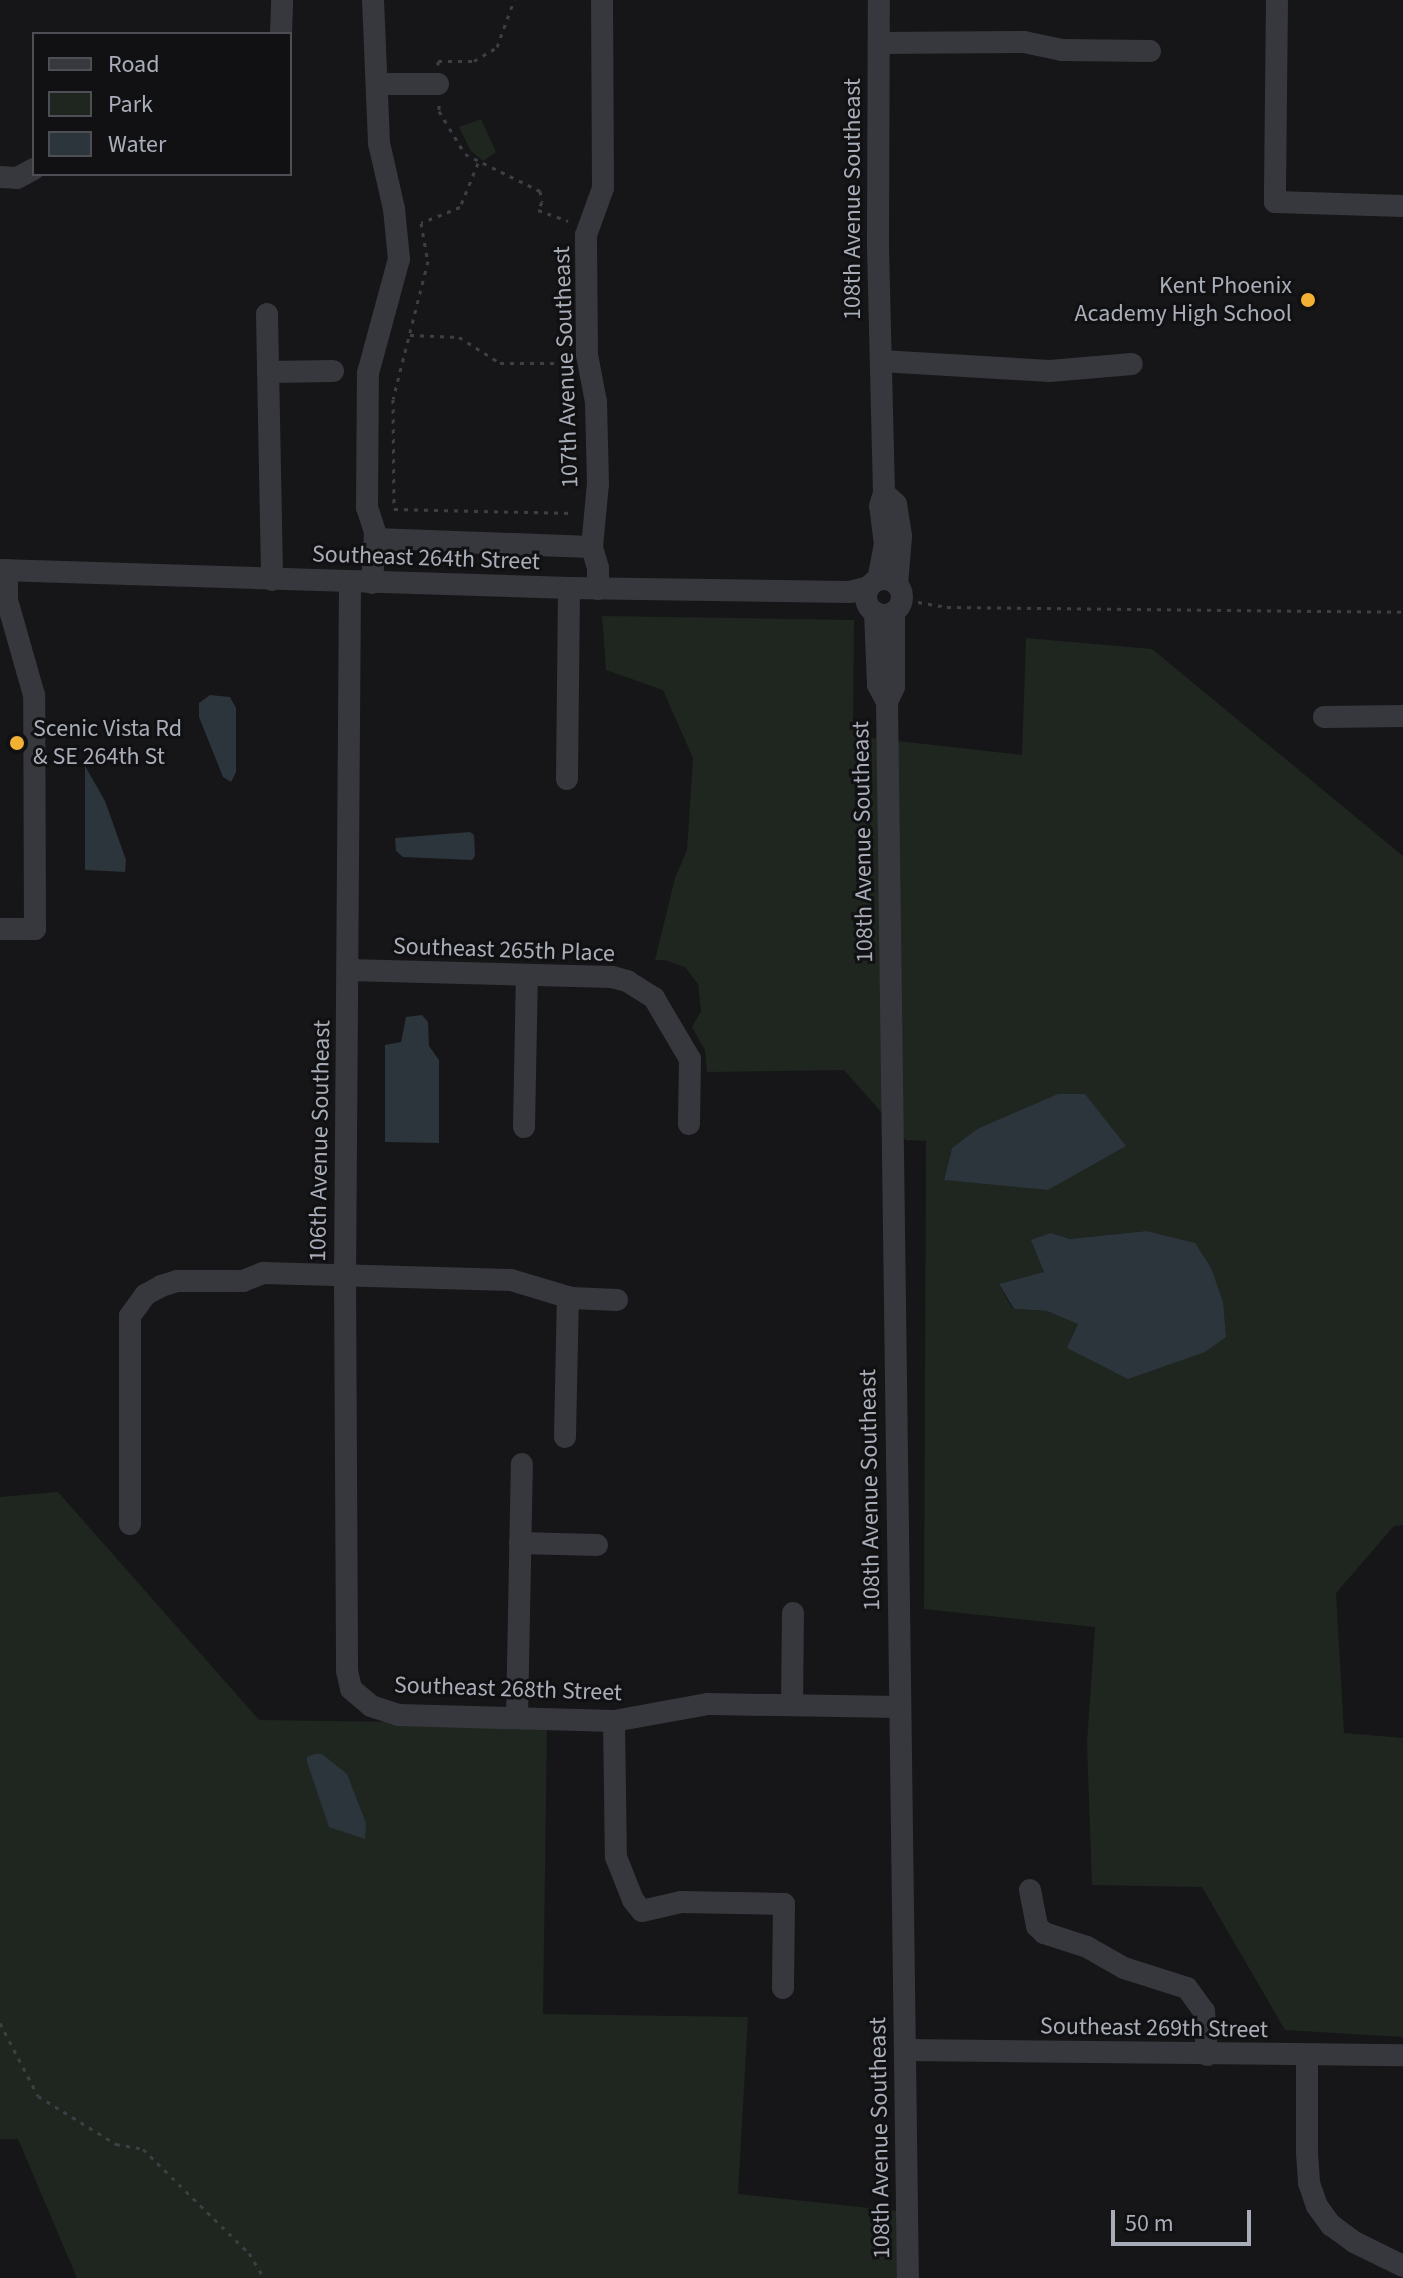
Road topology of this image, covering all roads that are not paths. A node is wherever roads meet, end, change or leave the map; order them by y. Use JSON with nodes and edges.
{"nodes":[{"id":1,"x":282,"y":0,"type":"edge"},
{"id":2,"x":373,"y":0,"type":"edge"},
{"id":3,"x":602,"y":0,"type":"edge"},
{"id":4,"x":879,"y":0,"type":"edge"},
{"id":5,"x":1277,"y":0,"type":"edge"},
{"id":6,"x":281,"y":32,"type":"edge"},
{"id":7,"x":879,"y":43,"type":"junction"},
{"id":8,"x":1150,"y":51,"type":"dead end"},
{"id":9,"x":377,"y":84,"type":"junction"},
{"id":10,"x":438,"y":84,"type":"road end"},
{"id":11,"x":32,"y":170,"type":"edge"},
{"id":12,"x":0,"y":177,"type":"edge"},
{"id":13,"x":1403,"y":206,"type":"edge"},
{"id":14,"x":267,"y":314,"type":"dead end"},
{"id":15,"x":881,"y":361,"type":"junction"},
{"id":16,"x":1132,"y":364,"type":"dead end"},
{"id":17,"x":333,"y":371,"type":"dead end"},
{"id":18,"x":268,"y":372,"type":"junction"},
{"id":19,"x":375,"y":539,"type":"junction"},
{"id":20,"x":592,"y":547,"type":"junction"},
{"id":21,"x":4,"y":570,"type":"edge"},
{"id":22,"x":272,"y":580,"type":"junction"},
{"id":23,"x":361,"y":583,"type":"junction"},
{"id":24,"x":569,"y":588,"type":"junction"},
{"id":25,"x":598,"y":589,"type":"junction"},
{"id":26,"x":876,"y":596,"type":"junction"},
{"id":27,"x":1403,"y":716,"type":"edge"},
{"id":28,"x":1324,"y":717,"type":"dead end"},
{"id":29,"x":567,"y":779,"type":"dead end"},
{"id":30,"x":0,"y":929,"type":"edge"},
{"id":31,"x":348,"y":970,"type":"junction"},
{"id":32,"x":527,"y":975,"type":"junction"},
{"id":33,"x":689,"y":1124,"type":"dead end"},
{"id":34,"x":524,"y":1127,"type":"dead end"},
{"id":35,"x":345,"y":1276,"type":"junction"},
{"id":36,"x":568,"y":1297,"type":"junction"},
{"id":37,"x":617,"y":1300,"type":"dead end"},
{"id":38,"x":565,"y":1437,"type":"dead end"},
{"id":39,"x":522,"y":1464,"type":"dead end"},
{"id":40,"x":130,"y":1524,"type":"dead end"},
{"id":41,"x":520,"y":1543,"type":"junction"},
{"id":42,"x":597,"y":1545,"type":"dead end"},
{"id":43,"x":793,"y":1613,"type":"dead end"},
{"id":44,"x":357,"y":1698,"type":"joint"},
{"id":45,"x":792,"y":1705,"type":"junction"},
{"id":46,"x":899,"y":1707,"type":"junction"},
{"id":47,"x":517,"y":1718,"type":"junction"},
{"id":48,"x":614,"y":1721,"type":"junction"},
{"id":49,"x":1030,"y":1890,"type":"dead end"},
{"id":50,"x":783,"y":1988,"type":"dead end"},
{"id":51,"x":905,"y":2050,"type":"junction"},
{"id":52,"x":1207,"y":2055,"type":"junction"},
{"id":53,"x":1403,"y":2055,"type":"edge"},
{"id":54,"x":1307,"y":2056,"type":"junction"},
{"id":55,"x":1403,"y":2266,"type":"edge"},
{"id":56,"x":908,"y":2278,"type":"edge"}],
"edges":[{"from":1,"to":6,"type":"street"},
{"from":2,"to":9,"type":"street","name":"106th Avenue Southeast"},
{"from":3,"to":20,"type":"street","name":"107th Avenue Southeast"},
{"from":4,"to":7,"type":"street","name":"108th Avenue Southeast"},
{"from":5,"to":13,"type":"street"},
{"from":7,"to":8,"type":"street"},
{"from":7,"to":15,"type":"street","name":"108th Avenue Southeast"},
{"from":9,"to":10,"type":"street"},
{"from":9,"to":19,"type":"street","name":"106th Avenue Southeast"},
{"from":11,"to":12,"type":"street"},
{"from":14,"to":18,"type":"street"},
{"from":15,"to":16,"type":"street"},
{"from":15,"to":26,"type":"street","name":"108th Avenue Southeast"},
{"from":17,"to":18,"type":"street"},
{"from":18,"to":22,"type":"street"},
{"from":19,"to":20,"type":"street"},
{"from":19,"to":23,"type":"street","name":"106th Avenue Southeast"},
{"from":20,"to":25,"type":"street","name":"107th Avenue Southeast"},
{"from":21,"to":22,"type":"street","name":"Southeast 264th Street"},
{"from":21,"to":30,"type":"street"},
{"from":22,"to":23,"type":"street","name":"Southeast 264th Street"},
{"from":23,"to":24,"type":"street","name":"Southeast 264th Street"},
{"from":23,"to":31,"type":"street","name":"106th Avenue Southeast"},
{"from":24,"to":25,"type":"street","name":"Southeast 264th Street"},
{"from":24,"to":29,"type":"street"},
{"from":25,"to":26,"type":"street","name":"Southeast 264th Street"},
{"from":26,"to":46,"type":"street","name":"108th Avenue Southeast"},
{"from":27,"to":28,"type":"street"},
{"from":31,"to":32,"type":"street","name":"Southeast 265th Place"},
{"from":31,"to":35,"type":"street","name":"106th Avenue Southeast"},
{"from":32,"to":33,"type":"street","name":"Southeast 265th Place"},
{"from":32,"to":34,"type":"street"},
{"from":35,"to":36,"type":"street"},
{"from":35,"to":40,"type":"street"},
{"from":35,"to":44,"type":"street","name":"106th Avenue Southeast"},
{"from":36,"to":37,"type":"street"},
{"from":36,"to":38,"type":"street"},
{"from":39,"to":41,"type":"street"},
{"from":41,"to":42,"type":"street"},
{"from":41,"to":47,"type":"street"},
{"from":43,"to":45,"type":"street"},
{"from":44,"to":47,"type":"street","name":"Southeast 268th Street"},
{"from":45,"to":46,"type":"street","name":"Southeast 268th Street"},
{"from":45,"to":48,"type":"street","name":"Southeast 268th Street"},
{"from":46,"to":51,"type":"street","name":"108th Avenue Southeast"},
{"from":47,"to":48,"type":"street","name":"Southeast 268th Street"},
{"from":48,"to":50,"type":"street"},
{"from":49,"to":52,"type":"street"},
{"from":51,"to":52,"type":"street","name":"Southeast 269th Street"},
{"from":51,"to":56,"type":"street","name":"108th Avenue Southeast"},
{"from":52,"to":54,"type":"street","name":"Southeast 269th Street"},
{"from":53,"to":54,"type":"street","name":"Southeast 269th Street"},
{"from":54,"to":55,"type":"street"}]}
